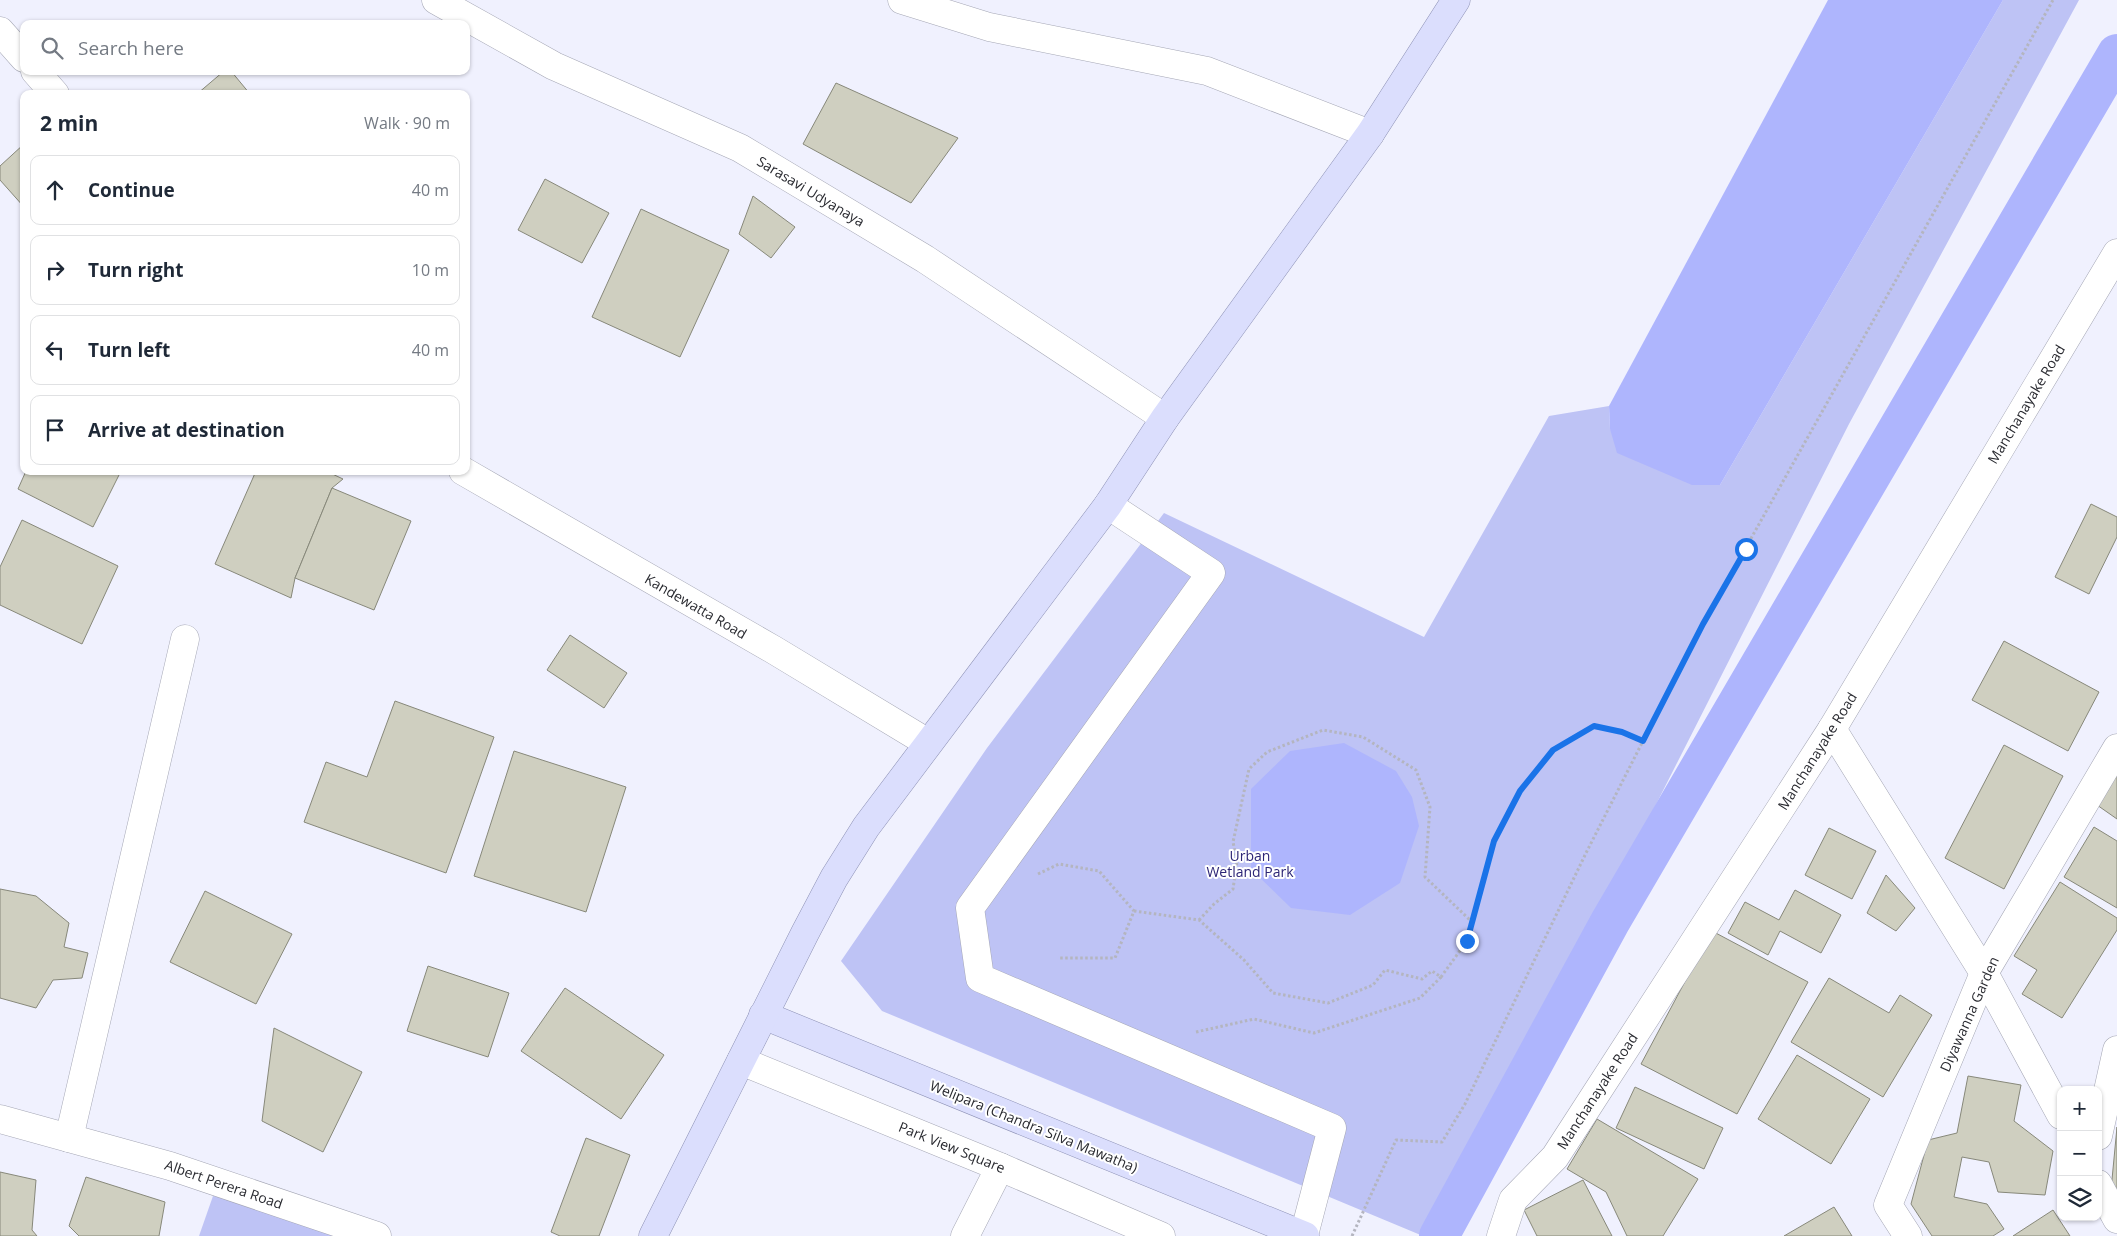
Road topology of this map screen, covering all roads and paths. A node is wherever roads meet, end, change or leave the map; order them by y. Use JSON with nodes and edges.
{"nodes":[{"id":1,"x":436,"y":0,"type":"edge"},
{"id":2,"x":902,"y":0,"type":"edge"},
{"id":3,"x":1456,"y":0,"type":"edge"},
{"id":4,"x":2053,"y":0,"type":"edge"},
{"id":5,"x":0,"y":31,"type":"edge"},
{"id":6,"x":20,"y":54,"type":"edge"},
{"id":7,"x":38,"y":75,"type":"edge"},
{"id":8,"x":52,"y":90,"type":"edge"},
{"id":9,"x":1370,"y":134,"type":"junction"},
{"id":10,"x":2117,"y":253,"type":"edge"},
{"id":11,"x":1165,"y":418,"type":"junction"},
{"id":12,"x":470,"y":475,"type":"edge"},
{"id":13,"x":1108,"y":505,"type":"junction"},
{"id":14,"x":185,"y":639,"type":"dead end"},
{"id":15,"x":1832,"y":729,"type":"junction"},
{"id":16,"x":1643,"y":741,"type":"junction"},
{"id":17,"x":928,"y":743,"type":"junction"},
{"id":18,"x":2117,"y":748,"type":"edge"},
{"id":19,"x":1037,"y":875,"type":"dead end"},
{"id":20,"x":1134,"y":911,"type":"junction"},
{"id":21,"x":1200,"y":920,"type":"junction"},
{"id":22,"x":1471,"y":922,"type":"junction"},
{"id":23,"x":1059,"y":958,"type":"dead end"},
{"id":24,"x":1984,"y":973,"type":"junction"},
{"id":25,"x":1441,"y":977,"type":"junction"},
{"id":26,"x":763,"y":1015,"type":"junction"},
{"id":27,"x":1195,"y":1032,"type":"dead end"},
{"id":28,"x":2117,"y":1050,"type":"edge"},
{"id":29,"x":741,"y":1061,"type":"junction"},
{"id":30,"x":2057,"y":1108,"type":"edge"},
{"id":31,"x":0,"y":1119,"type":"edge"},
{"id":32,"x":2099,"y":1131,"type":"edge"},
{"id":33,"x":69,"y":1138,"type":"junction"},
{"id":34,"x":1000,"y":1167,"type":"junction"},
{"id":35,"x":2102,"y":1191,"type":"edge"},
{"id":36,"x":2117,"y":1219,"type":"edge"},
{"id":37,"x":377,"y":1236,"type":"edge"},
{"id":38,"x":653,"y":1236,"type":"edge"},
{"id":39,"x":965,"y":1236,"type":"edge"},
{"id":40,"x":1161,"y":1236,"type":"edge"},
{"id":41,"x":1305,"y":1236,"type":"edge"},
{"id":42,"x":1352,"y":1236,"type":"edge"},
{"id":43,"x":1501,"y":1236,"type":"edge"},
{"id":44,"x":1908,"y":1236,"type":"edge"}],
"edges":[{"from":1,"to":11,"type":"street","name":"Sarasavi Udyanaya"},
{"from":2,"to":9,"type":"street"},
{"from":3,"to":9,"type":"main road"},
{"from":4,"to":16,"type":"path"},
{"from":5,"to":6,"type":"street"},
{"from":7,"to":8,"type":"street"},
{"from":9,"to":11,"type":"main road"},
{"from":10,"to":15,"type":"street","name":"Manchanayake Road"},
{"from":11,"to":13,"type":"main road"},
{"from":12,"to":17,"type":"street","name":"Kandewatta Road"},
{"from":13,"to":17,"type":"main road"},
{"from":13,"to":41,"type":"street"},
{"from":14,"to":33,"type":"street"},
{"from":15,"to":24,"type":"street"},
{"from":15,"to":43,"type":"street","name":"Manchanayake Road"},
{"from":16,"to":22,"type":"path"},
{"from":16,"to":42,"type":"path"},
{"from":17,"to":26,"type":"main road"},
{"from":18,"to":24,"type":"street","name":"Diyawanna Garden"},
{"from":19,"to":20,"type":"path"},
{"from":20,"to":21,"type":"path"},
{"from":20,"to":23,"type":"path"},
{"from":21,"to":22,"type":"path"},
{"from":21,"to":25,"type":"path"},
{"from":22,"to":25,"type":"path"},
{"from":24,"to":30,"type":"street"},
{"from":24,"to":44,"type":"street","name":"Diyawanna Garden"},
{"from":25,"to":27,"type":"path"},
{"from":26,"to":29,"type":"main road"},
{"from":26,"to":41,"type":"main road","name":"Welipara (Chandra Silva Mawatha)"},
{"from":28,"to":32,"type":"street"},
{"from":29,"to":34,"type":"street","name":"Park View Square"},
{"from":29,"to":38,"type":"main road"},
{"from":31,"to":33,"type":"street","name":"Albert Perera Road"},
{"from":33,"to":37,"type":"street","name":"Albert Perera Road"},
{"from":34,"to":39,"type":"street"},
{"from":34,"to":40,"type":"street","name":"Park View Square"},
{"from":35,"to":36,"type":"street"}]}
